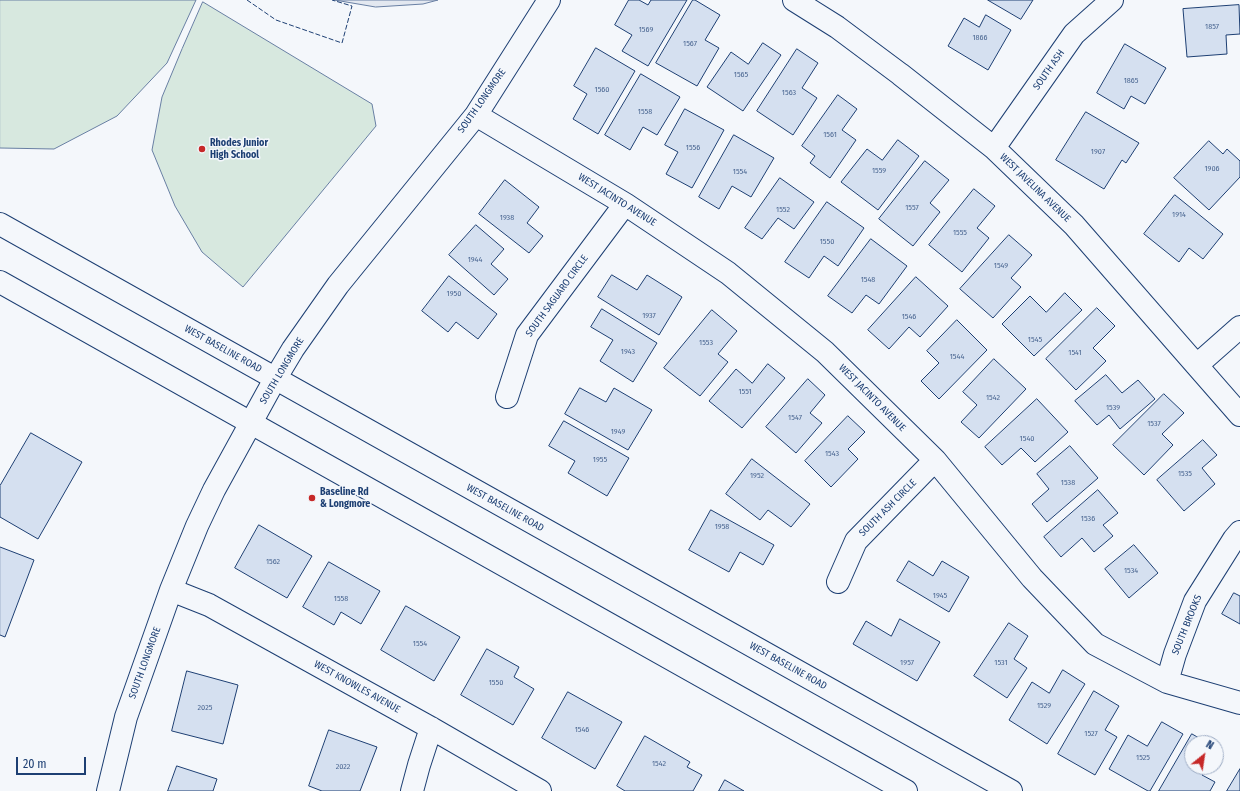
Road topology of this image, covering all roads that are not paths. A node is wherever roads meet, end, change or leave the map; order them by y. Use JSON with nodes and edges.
{"nodes":[{"id":1,"x":548,"y":0,"type":"edge"},
{"id":2,"x":794,"y":0,"type":"edge"},
{"id":3,"x":1112,"y":0,"type":"edge"},
{"id":4,"x":476,"y":115,"type":"junction"},
{"id":5,"x":994,"y":148,"type":"junction"},
{"id":6,"x":625,"y":204,"type":"junction"},
{"id":7,"x":0,"y":224,"type":"edge"},
{"id":8,"x":0,"y":282,"type":"edge"},
{"id":9,"x":1240,"y":327,"type":"edge"},
{"id":10,"x":1197,"y":365,"type":"junction"},
{"id":11,"x":275,"y":379,"type":"junction"},
{"id":12,"x":507,"y":397,"type":"dead end"},
{"id":13,"x":1240,"y":415,"type":"edge"},
{"id":14,"x":251,"y":423,"type":"junction"},
{"id":15,"x":935,"y":460,"type":"junction"},
{"id":16,"x":1240,"y":532,"type":"edge"},
{"id":17,"x":838,"y":582,"type":"dead end"},
{"id":18,"x":172,"y":590,"type":"junction"},
{"id":19,"x":1167,"y":682,"type":"junction"},
{"id":20,"x":1240,"y":703,"type":"edge"},
{"id":21,"x":431,"y":728,"type":"junction"},
{"id":22,"x":108,"y":791,"type":"edge"},
{"id":23,"x":412,"y":791,"type":"edge"},
{"id":24,"x":540,"y":791,"type":"edge"},
{"id":25,"x":906,"y":791,"type":"edge"},
{"id":26,"x":1011,"y":791,"type":"edge"}],
"edges":[{"from":1,"to":4,"type":"street","name":"SOUTH LONGMORE"},
{"from":2,"to":5,"type":"street","name":"WEST JAVELINA AVENUE"},
{"from":3,"to":5,"type":"street","name":"SOUTH ASH"},
{"from":4,"to":6,"type":"street","name":"WEST JACINTO AVENUE"},
{"from":4,"to":11,"type":"street","name":"SOUTH LONGMORE"},
{"from":5,"to":10,"type":"street","name":"WEST JAVELINA AVENUE"},
{"from":6,"to":12,"type":"street","name":"SOUTH SAGUARO CIRCLE"},
{"from":6,"to":15,"type":"street","name":"WEST JACINTO AVENUE"},
{"from":7,"to":11,"type":"street","name":"WEST BASELINE ROAD"},
{"from":8,"to":14,"type":"street"},
{"from":9,"to":10,"type":"street"},
{"from":10,"to":13,"type":"street","name":"WEST JAVELINA AVENUE"},
{"from":11,"to":14,"type":"street","name":"SOUTH LONGMORE"},
{"from":11,"to":26,"type":"street","name":"WEST BASELINE ROAD"},
{"from":14,"to":18,"type":"street","name":"SOUTH LONGMORE"},
{"from":14,"to":25,"type":"street"},
{"from":15,"to":17,"type":"street","name":"SOUTH ASH CIRCLE"},
{"from":15,"to":19,"type":"street","name":"WEST JACINTO AVENUE"},
{"from":16,"to":19,"type":"street","name":"SOUTH BROOKS"},
{"from":18,"to":21,"type":"street","name":"WEST KNOWLES AVENUE"},
{"from":18,"to":22,"type":"street","name":"SOUTH LONGMORE"},
{"from":19,"to":20,"type":"street","name":"WEST JACINTO AVENUE"},
{"from":21,"to":23,"type":"street"},
{"from":21,"to":24,"type":"street","name":"WEST KNOWLES AVENUE"}]}
